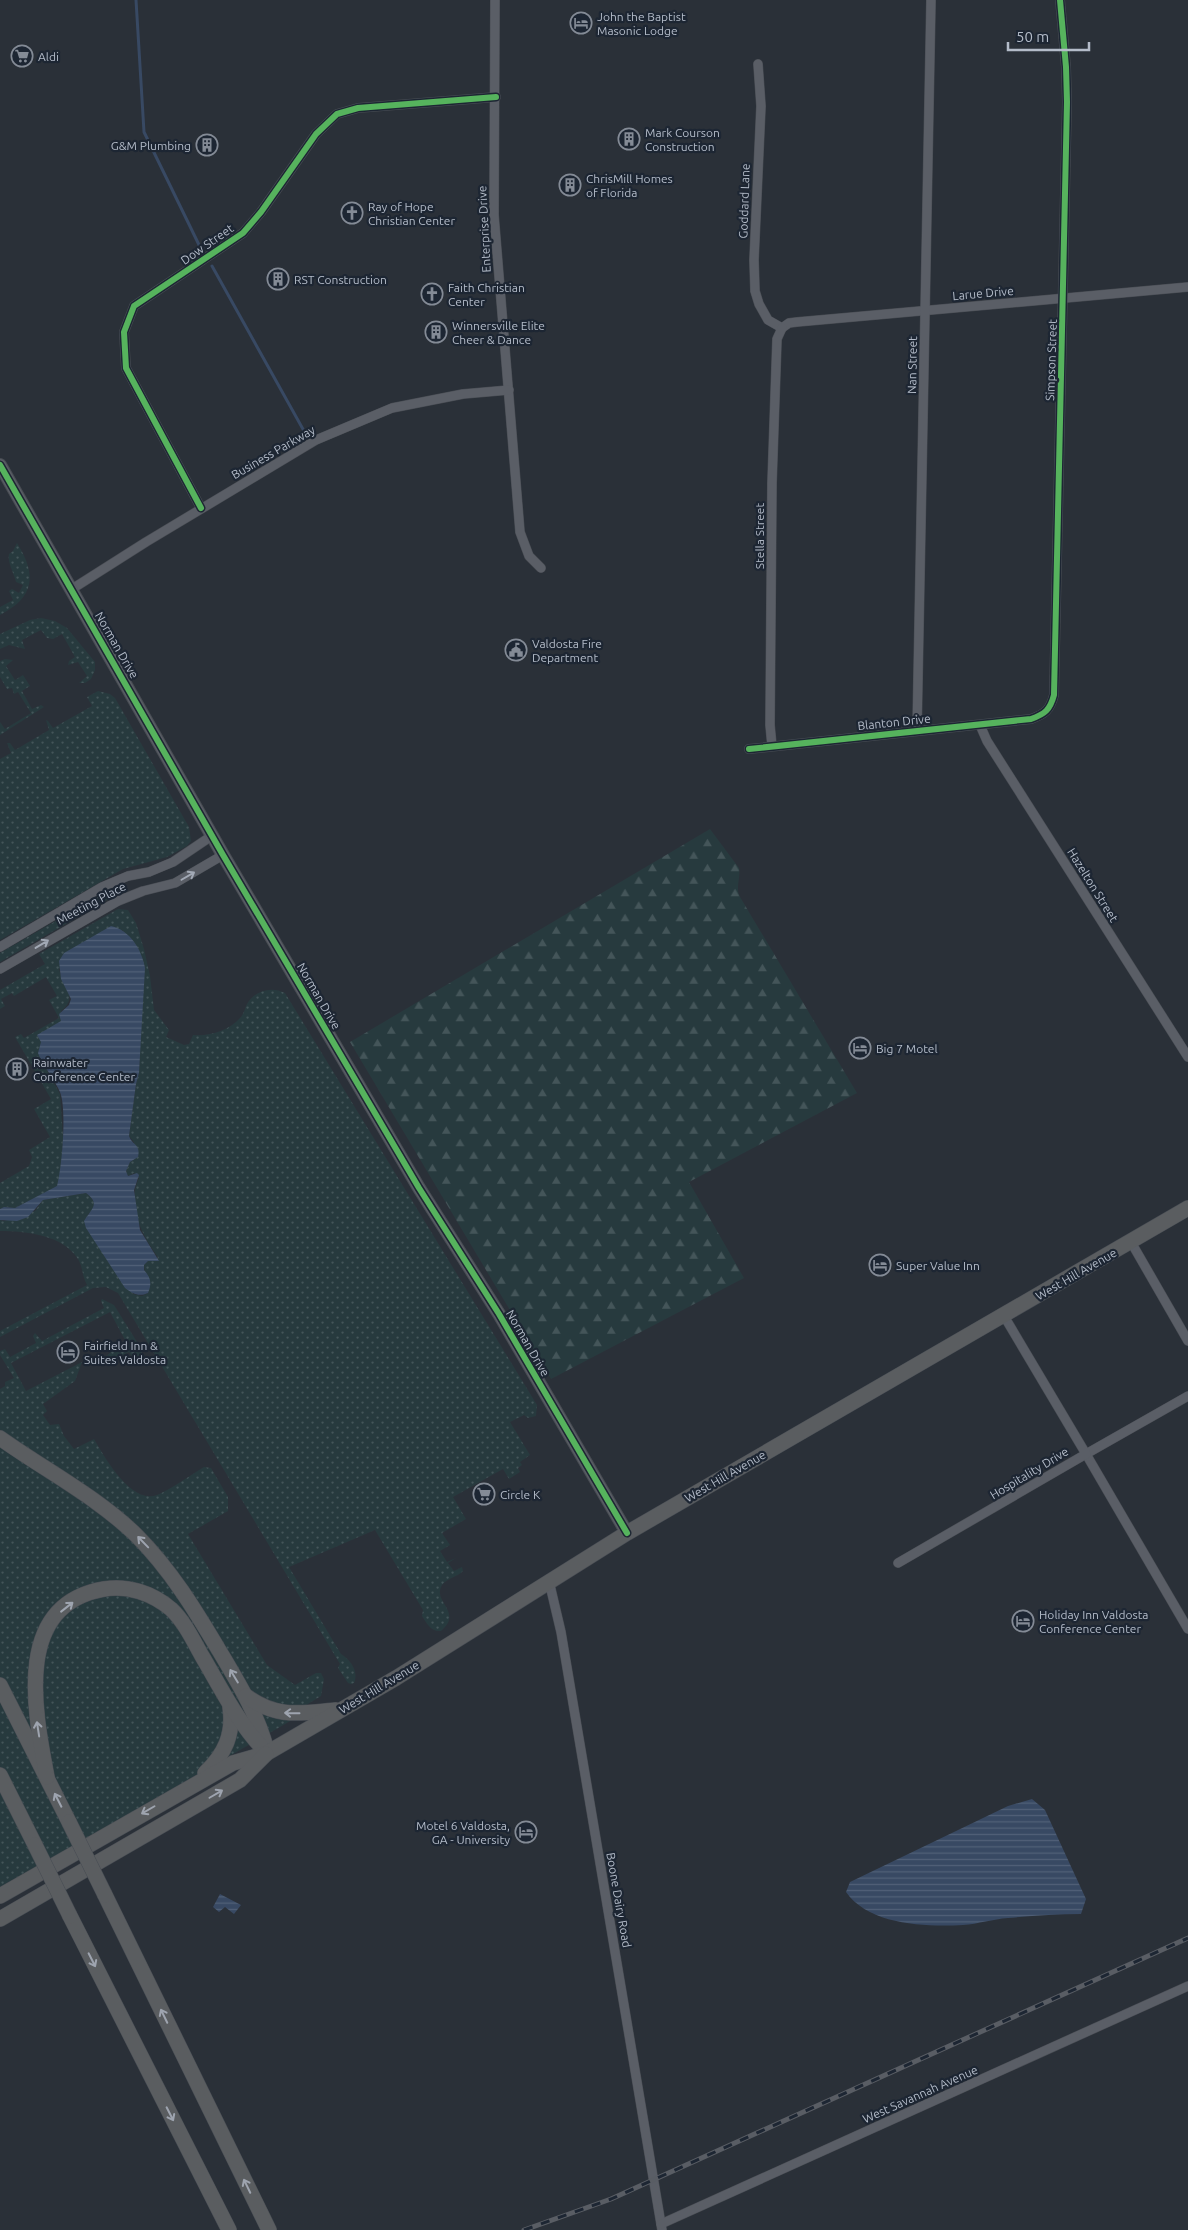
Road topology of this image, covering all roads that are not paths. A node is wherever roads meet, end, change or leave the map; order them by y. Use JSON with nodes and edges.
{"nodes":[{"id":1,"x":495,"y":0,"type":"edge"},
{"id":2,"x":931,"y":0,"type":"edge"},
{"id":3,"x":1060,"y":0,"type":"edge"},
{"id":4,"x":758,"y":64,"type":"dead end"},
{"id":5,"x":496,"y":97,"type":"junction"},
{"id":6,"x":1188,"y":287,"type":"edge"},
{"id":7,"x":1063,"y":299,"type":"junction"},
{"id":8,"x":925,"y":311,"type":"junction"},
{"id":9,"x":782,"y":328,"type":"junction"},
{"id":10,"x":509,"y":390,"type":"junction"},
{"id":11,"x":0,"y":465,"type":"edge"},
{"id":12,"x":201,"y":508,"type":"junction"},
{"id":13,"x":541,"y":568,"type":"dead end"},
{"id":14,"x":72,"y":590,"type":"junction"},
{"id":15,"x":1040,"y":716,"type":"joint"},
{"id":16,"x":980,"y":725,"type":"junction"},
{"id":17,"x":917,"y":731,"type":"junction"},
{"id":18,"x":772,"y":746,"type":"junction"},
{"id":19,"x":749,"y":749,"type":"dead end"},
{"id":20,"x":213,"y":836,"type":"junction"},
{"id":21,"x":223,"y":855,"type":"junction"},
{"id":22,"x":0,"y":947,"type":"edge"},
{"id":23,"x":0,"y":969,"type":"edge"},
{"id":24,"x":1188,"y":1057,"type":"edge"},
{"id":25,"x":1188,"y":1208,"type":"edge"},
{"id":26,"x":1131,"y":1242,"type":"junction"},
{"id":27,"x":1004,"y":1316,"type":"junction"},
{"id":28,"x":1188,"y":1341,"type":"edge"},
{"id":29,"x":1188,"y":1396,"type":"edge"},
{"id":30,"x":0,"y":1438,"type":"edge"},
{"id":31,"x":1086,"y":1454,"type":"junction"},
{"id":32,"x":628,"y":1533,"type":"junction"},
{"id":33,"x":898,"y":1563,"type":"dead end"},
{"id":34,"x":549,"y":1581,"type":"junction"},
{"id":35,"x":1188,"y":1629,"type":"edge"},
{"id":36,"x":0,"y":1685,"type":"edge"},
{"id":37,"x":245,"y":1695,"type":"junction"},
{"id":38,"x":229,"y":1703,"type":"junction"},
{"id":39,"x":340,"y":1710,"type":"junction"},
{"id":40,"x":267,"y":1753,"type":"junction"},
{"id":41,"x":0,"y":1775,"type":"edge"},
{"id":42,"x":47,"y":1778,"type":"junction"},
{"id":43,"x":190,"y":1786,"type":"junction"},
{"id":44,"x":0,"y":1795,"type":"edge"},
{"id":45,"x":35,"y":1845,"type":"junction"},
{"id":46,"x":0,"y":1896,"type":"edge"},
{"id":47,"x":0,"y":1919,"type":"edge"},
{"id":48,"x":1188,"y":1986,"type":"edge"},
{"id":49,"x":662,"y":2227,"type":"edge"},
{"id":50,"x":229,"y":2230,"type":"edge"},
{"id":51,"x":269,"y":2230,"type":"edge"}],
"edges":[{"from":1,"to":5,"type":"street","name":"Enterprise Drive"},
{"from":2,"to":8,"type":"street","name":"Nan Street"},
{"from":3,"to":7,"type":"street","name":"Simpson Street"},
{"from":4,"to":9,"type":"street","name":"Goddard Lane"},
{"from":5,"to":10,"type":"street","name":"Enterprise Drive"},
{"from":5,"to":12,"type":"street","name":"Dow Street"},
{"from":6,"to":7,"type":"street","name":"Larue Drive"},
{"from":7,"to":8,"type":"street","name":"Larue Drive"},
{"from":7,"to":15,"type":"street","name":"Simpson Street"},
{"from":8,"to":9,"type":"street","name":"Larue Drive"},
{"from":8,"to":17,"type":"street","name":"Nan Street"},
{"from":9,"to":18,"type":"street","name":"Stella Street"},
{"from":10,"to":12,"type":"street","name":"Business Parkway"},
{"from":10,"to":13,"type":"street","name":"Enterprise Drive"},
{"from":11,"to":14,"type":"street","name":"Norman Drive"},
{"from":12,"to":14,"type":"street","name":"Business Parkway"},
{"from":14,"to":20,"type":"street","name":"Norman Drive"},
{"from":15,"to":16,"type":"street","name":"Blanton Drive"},
{"from":16,"to":17,"type":"street","name":"Blanton Drive"},
{"from":16,"to":24,"type":"street","name":"Hazelton Street"},
{"from":17,"to":18,"type":"street","name":"Blanton Drive"},
{"from":18,"to":19,"type":"street","name":"Blanton Drive"},
{"from":20,"to":21,"type":"street","name":"Norman Drive"},
{"from":20,"to":22,"type":"street","name":"Meeting Place"},
{"from":23,"to":21,"type":"street","name":"Meeting Place","one_way":true},
{"from":21,"to":32,"type":"street","name":"Norman Drive"},
{"from":25,"to":26,"type":"highway","name":"West Hill Avenue"},
{"from":26,"to":27,"type":"highway","name":"West Hill Avenue"},
{"from":26,"to":28,"type":"street"},
{"from":27,"to":31,"type":"street","name":"Hospitality Drive"},
{"from":27,"to":32,"type":"highway","name":"West Hill Avenue"},
{"from":29,"to":31,"type":"street"},
{"from":37,"to":30,"type":"highway","one_way":true},
{"from":31,"to":33,"type":"street","name":"Hospitality Drive"},
{"from":31,"to":35,"type":"street"},
{"from":32,"to":34,"type":"highway","name":"West Hill Avenue"},
{"from":34,"to":39,"type":"highway","name":"West Hill Avenue"},
{"from":34,"to":49,"type":"street","name":"Boone Dairy Road"},
{"from":36,"to":42,"type":"highway"},
{"from":39,"to":37,"type":"highway","one_way":true},
{"from":37,"to":40,"type":"highway"},
{"from":38,"to":40,"type":"highway"},
{"from":42,"to":38,"type":"highway","one_way":true},
{"from":38,"to":43,"type":"highway"},
{"from":39,"to":40,"type":"highway","name":"West Hill Avenue"},
{"from":40,"to":43,"type":"highway","name":"West Hill Avenue"},
{"from":47,"to":40,"type":"highway","name":"West Hill Avenue","one_way":true},
{"from":41,"to":45,"type":"highway"},
{"from":51,"to":42,"type":"highway","one_way":true,"bridge":true},
{"from":43,"to":46,"type":"highway","name":"West Hill Avenue","one_way":true},
{"from":44,"to":45,"type":"highway"},
{"from":45,"to":50,"type":"highway","one_way":true,"bridge":true},
{"from":48,"to":49,"type":"street","name":"West Savannah Avenue"}]}
